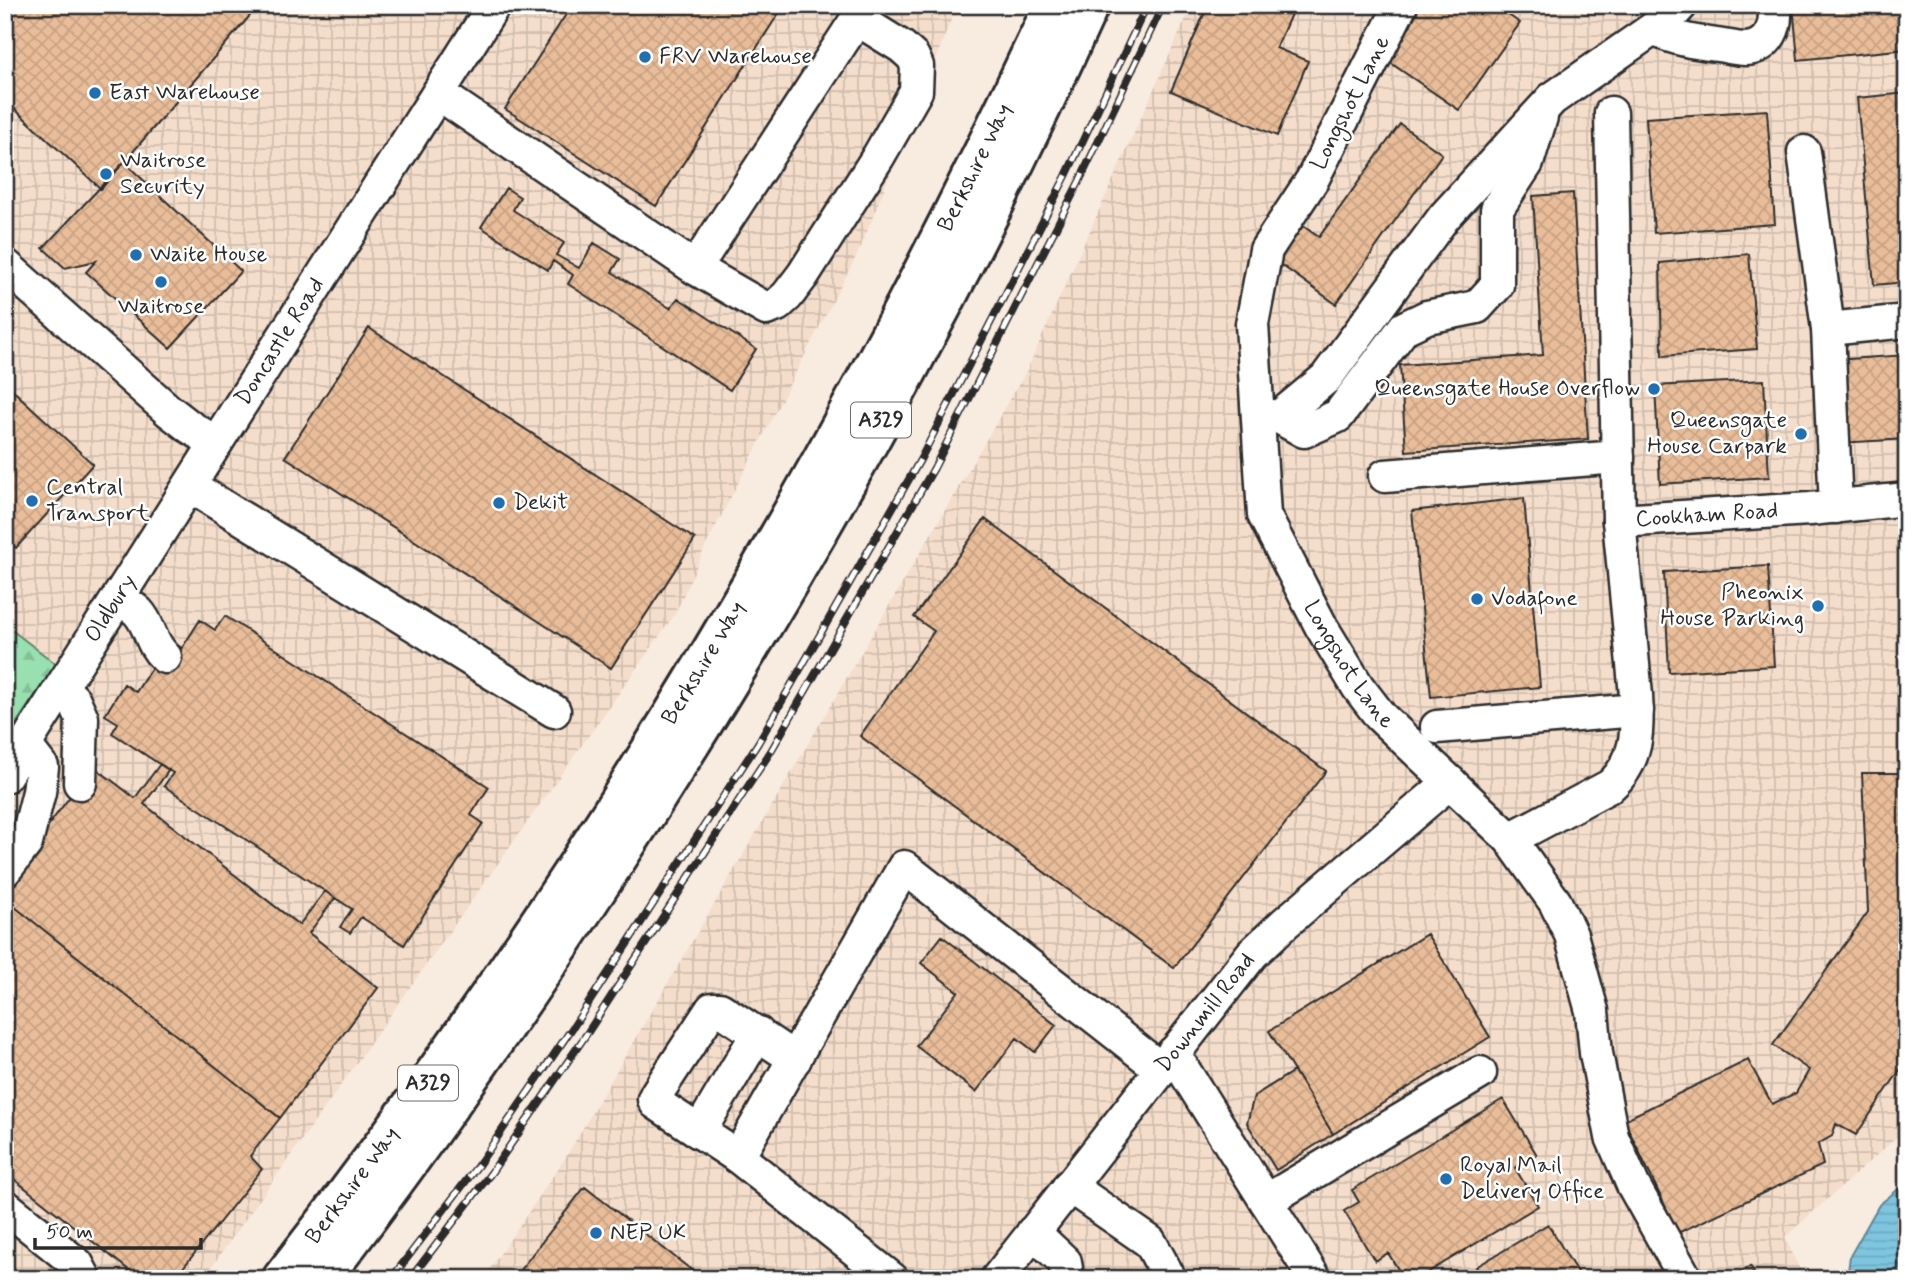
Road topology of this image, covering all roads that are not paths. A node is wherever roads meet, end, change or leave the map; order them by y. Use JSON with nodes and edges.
{"nodes":[{"id":1,"x":494,"y":5,"type":"edge"},
{"id":2,"x":1054,"y":5,"type":"edge"},
{"id":3,"x":1089,"y":5,"type":"edge"},
{"id":4,"x":1401,"y":5,"type":"edge"},
{"id":5,"x":1681,"y":5,"type":"edge"},
{"id":6,"x":1774,"y":5,"type":"edge"},
{"id":7,"x":861,"y":12,"type":"edge"},
{"id":8,"x":1653,"y":29,"type":"junction"},
{"id":9,"x":439,"y":94,"type":"junction"},
{"id":10,"x":1543,"y":109,"type":"junction"},
{"id":11,"x":1611,"y":113,"type":"dead end"},
{"id":12,"x":1804,"y":152,"type":"dead end"},
{"id":13,"x":5,"y":265,"type":"edge"},
{"id":14,"x":695,"y":268,"type":"junction"},
{"id":15,"x":1907,"y":321,"type":"edge"},
{"id":16,"x":1828,"y":329,"type":"junction"},
{"id":17,"x":1268,"y":416,"type":"junction"},
{"id":18,"x":216,"y":443,"type":"junction"},
{"id":19,"x":1618,"y":457,"type":"junction"},
{"id":20,"x":1385,"y":476,"type":"dead end"},
{"id":21,"x":190,"y":486,"type":"junction"},
{"id":22,"x":1907,"y":499,"type":"edge"},
{"id":23,"x":1836,"y":507,"type":"junction"},
{"id":24,"x":1619,"y":521,"type":"junction"},
{"id":25,"x":119,"y":599,"type":"junction"},
{"id":26,"x":165,"y":657,"type":"dead end"},
{"id":27,"x":67,"y":694,"type":"junction"},
{"id":28,"x":1637,"y":710,"type":"junction"},
{"id":29,"x":554,"y":711,"type":"dead end"},
{"id":30,"x":1437,"y":727,"type":"dead end"},
{"id":31,"x":25,"y":745,"type":"junction"},
{"id":32,"x":5,"y":776,"type":"edge"},
{"id":33,"x":1450,"y":782,"type":"junction"},
{"id":34,"x":75,"y":790,"type":"dead end"},
{"id":35,"x":631,"y":810,"type":"junction"},
{"id":36,"x":1510,"y":839,"type":"junction"},
{"id":37,"x":7,"y":873,"type":"edge"},
{"id":38,"x":578,"y":891,"type":"junction"},
{"id":39,"x":758,"y":1033,"type":"junction"},
{"id":40,"x":794,"y":1059,"type":"junction"},
{"id":41,"x":1167,"y":1061,"type":"junction"},
{"id":42,"x":1480,"y":1073,"type":"dead end"},
{"id":43,"x":699,"y":1132,"type":"junction"},
{"id":44,"x":738,"y":1157,"type":"junction"},
{"id":45,"x":1069,"y":1186,"type":"junction"},
{"id":46,"x":1266,"y":1201,"type":"junction"},
{"id":47,"x":5,"y":1206,"type":"edge"},
{"id":48,"x":1033,"y":1232,"type":"junction"},
{"id":49,"x":1067,"y":1276,"type":"dead end"},
{"id":50,"x":85,"y":1279,"type":"edge"},
{"id":51,"x":282,"y":1279,"type":"edge"},
{"id":52,"x":321,"y":1279,"type":"edge"},
{"id":53,"x":892,"y":1279,"type":"edge"},
{"id":54,"x":997,"y":1279,"type":"edge"},
{"id":55,"x":1170,"y":1279,"type":"edge"},
{"id":56,"x":1315,"y":1279,"type":"edge"},
{"id":57,"x":1686,"y":1279,"type":"edge"}],
"edges":[{"from":1,"to":9,"type":"street","name":"Doncastle Road"},
{"from":2,"to":35,"type":"highway","name":"Berkshire Way","number":"A329"},
{"from":3,"to":35,"type":"highway","name":"Berkshire Way","number":"A329"},
{"from":4,"to":17,"type":"street","name":"Longshot Lane"},
{"from":5,"to":8,"type":"street"},
{"from":6,"to":8,"type":"street"},
{"from":7,"to":14,"type":"street"},
{"from":7,"to":14,"type":"street"},
{"from":8,"to":10,"type":"street"},
{"from":9,"to":14,"type":"street"},
{"from":9,"to":18,"type":"street","name":"Doncastle Road"},
{"from":10,"to":17,"type":"street"},
{"from":10,"to":17,"type":"street"},
{"from":11,"to":19,"type":"street"},
{"from":12,"to":16,"type":"street"},
{"from":13,"to":18,"type":"street"},
{"from":15,"to":16,"type":"street"},
{"from":16,"to":23,"type":"street"},
{"from":17,"to":33,"type":"street","name":"Longshot Lane"},
{"from":18,"to":21,"type":"street","name":"Oldbury"},
{"from":19,"to":20,"type":"street"},
{"from":19,"to":24,"type":"street"},
{"from":21,"to":25,"type":"street","name":"Oldbury"},
{"from":21,"to":29,"type":"street"},
{"from":22,"to":23,"type":"street","name":"Cookham Road"},
{"from":23,"to":24,"type":"street","name":"Cookham Road"},
{"from":24,"to":28,"type":"street","name":"Cookham Road"},
{"from":25,"to":26,"type":"street"},
{"from":25,"to":27,"type":"street","name":"Oldbury"},
{"from":27,"to":31,"type":"street","name":"Oldbury"},
{"from":27,"to":34,"type":"street"},
{"from":28,"to":30,"type":"street"},
{"from":28,"to":36,"type":"street","name":"Cookham Road"},
{"from":31,"to":32,"type":"street","name":"Oldbury"},
{"from":31,"to":37,"type":"street"},
{"from":33,"to":36,"type":"street","name":"Longshot Lane"},
{"from":33,"to":41,"type":"street","name":"Downmill Road"},
{"from":35,"to":38,"type":"highway","name":"Berkshire Way","number":"A329"},
{"from":36,"to":57,"type":"street","name":"Longshot Lane"},
{"from":38,"to":51,"type":"highway","name":"Berkshire Way","number":"A329"},
{"from":38,"to":52,"type":"highway","name":"Berkshire Way","number":"A329"},
{"from":39,"to":40,"type":"street"},
{"from":39,"to":43,"type":"street"},
{"from":39,"to":43,"type":"street"},
{"from":40,"to":41,"type":"street"},
{"from":40,"to":44,"type":"street"},
{"from":41,"to":45,"type":"street","name":"Downmill Road"},
{"from":41,"to":46,"type":"street"},
{"from":42,"to":46,"type":"street"},
{"from":43,"to":44,"type":"street"},
{"from":44,"to":53,"type":"street"},
{"from":45,"to":48,"type":"street","name":"Downmill Road"},
{"from":45,"to":55,"type":"street"},
{"from":46,"to":56,"type":"street"},
{"from":47,"to":50,"type":"street"},
{"from":48,"to":49,"type":"street"},
{"from":48,"to":54,"type":"street","name":"Downmill Road"}]}
